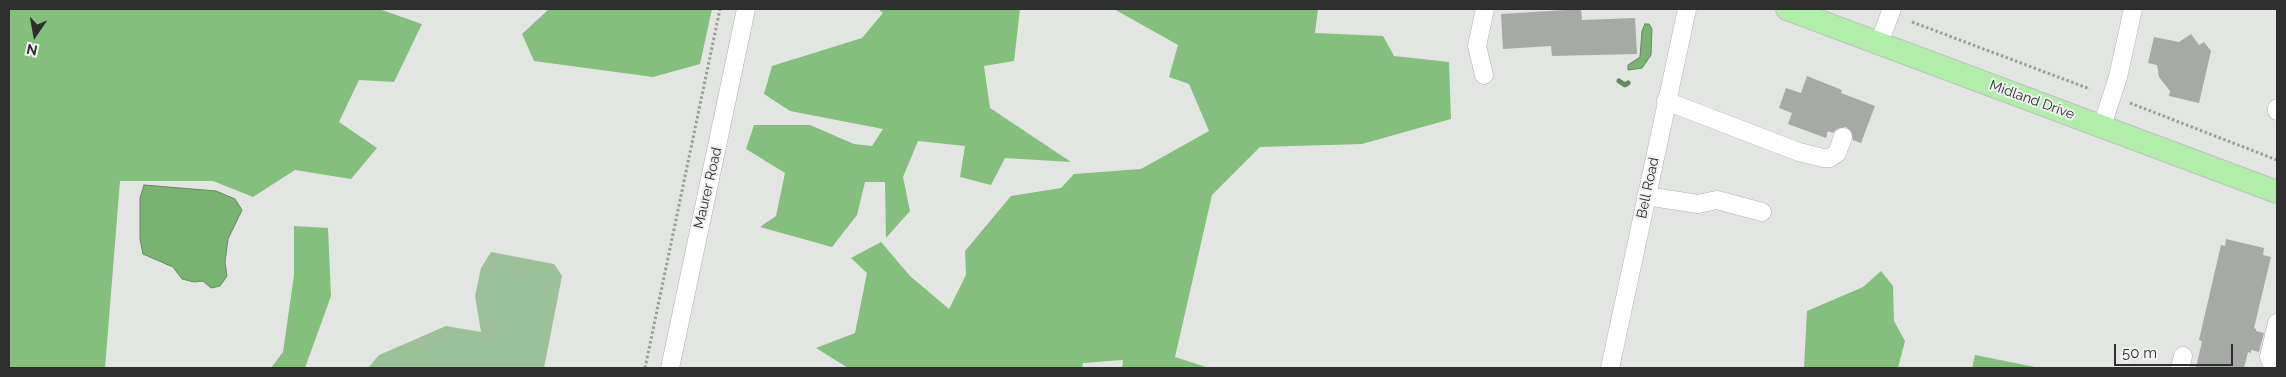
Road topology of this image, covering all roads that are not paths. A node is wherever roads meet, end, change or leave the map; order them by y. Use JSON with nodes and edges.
{"nodes":[{"id":1,"x":746,"y":9,"type":"edge"},
{"id":2,"x":1486,"y":9,"type":"edge"},
{"id":3,"x":1687,"y":9,"type":"edge"},
{"id":4,"x":1787,"y":9,"type":"edge"},
{"id":5,"x":1892,"y":9,"type":"edge"},
{"id":6,"x":2132,"y":9,"type":"edge"},
{"id":7,"x":1879,"y":43,"type":"junction"},
{"id":8,"x":1484,"y":75,"type":"dead end"},
{"id":9,"x":1666,"y":101,"type":"junction"},
{"id":10,"x":2102,"y":126,"type":"junction"},
{"id":11,"x":1843,"y":137,"type":"dead end"},
{"id":12,"x":2277,"y":192,"type":"edge"},
{"id":13,"x":1646,"y":196,"type":"junction"},
{"id":14,"x":1762,"y":212,"type":"dead end"},
{"id":15,"x":2277,"y":323,"type":"edge"},
{"id":16,"x":670,"y":368,"type":"edge"},
{"id":17,"x":1610,"y":368,"type":"edge"},
{"id":18,"x":2274,"y":368,"type":"edge"}],
"edges":[{"from":1,"to":16,"type":"street","name":"Maurer Road"},
{"from":2,"to":8,"type":"street"},
{"from":3,"to":9,"type":"street","name":"Bell Road"},
{"from":4,"to":7,"type":"main road","name":"Midland Drive"},
{"from":5,"to":7,"type":"street"},
{"from":6,"to":10,"type":"street"},
{"from":7,"to":10,"type":"main road","name":"Midland Drive"},
{"from":9,"to":11,"type":"street"},
{"from":9,"to":13,"type":"street","name":"Bell Road"},
{"from":10,"to":12,"type":"main road","name":"Midland Drive"},
{"from":13,"to":14,"type":"street"},
{"from":13,"to":17,"type":"street","name":"Bell Road"},
{"from":15,"to":18,"type":"street"}]}
